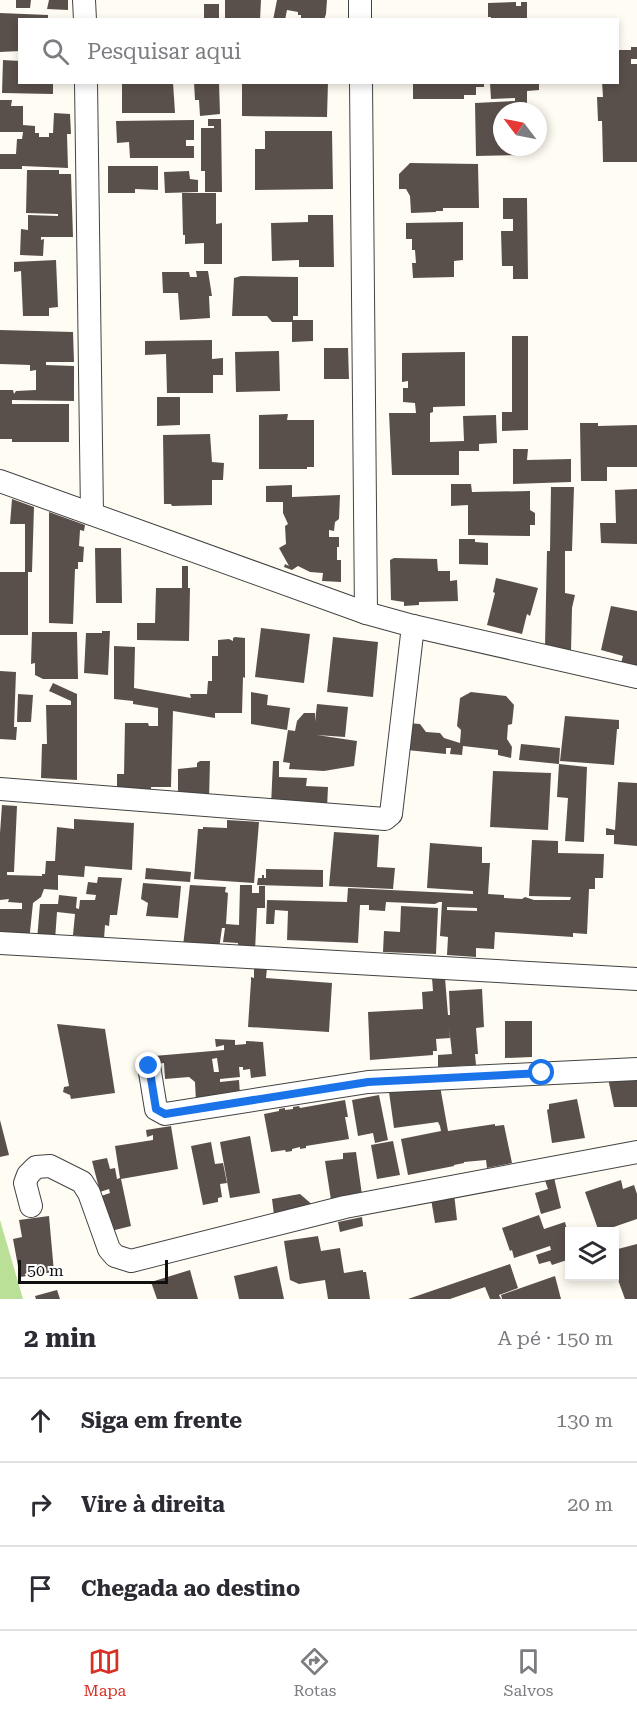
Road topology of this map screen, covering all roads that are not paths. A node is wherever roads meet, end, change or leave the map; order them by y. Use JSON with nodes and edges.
{"nodes":[{"id":1,"x":84,"y":0,"type":"edge"},
{"id":2,"x":360,"y":0,"type":"edge"},
{"id":3,"x":85,"y":18,"type":"edge"},
{"id":4,"x":360,"y":18,"type":"edge"},
{"id":5,"x":86,"y":84,"type":"edge"},
{"id":6,"x":361,"y":84,"type":"edge"},
{"id":7,"x":0,"y":481,"type":"edge"},
{"id":8,"x":92,"y":514,"type":"junction"},
{"id":9,"x":366,"y":613,"type":"junction"},
{"id":10,"x":413,"y":626,"type":"junction"},
{"id":11,"x":637,"y":677,"type":"edge"},
{"id":12,"x":0,"y":789,"type":"edge"},
{"id":13,"x":0,"y":943,"type":"edge"},
{"id":14,"x":637,"y":979,"type":"edge"},
{"id":15,"x":149,"y":1066,"type":"dead end"},
{"id":16,"x":637,"y":1069,"type":"edge"},
{"id":17,"x":637,"y":1152,"type":"edge"},
{"id":18,"x":31,"y":1206,"type":"dead end"}],
"edges":[{"from":1,"to":3,"type":"street"},
{"from":2,"to":4,"type":"street"},
{"from":5,"to":8,"type":"street"},
{"from":6,"to":9,"type":"street"},
{"from":7,"to":8,"type":"street"},
{"from":8,"to":9,"type":"street"},
{"from":9,"to":10,"type":"street"},
{"from":10,"to":11,"type":"street"},
{"from":10,"to":12,"type":"street"},
{"from":13,"to":14,"type":"street"},
{"from":15,"to":16,"type":"street"},
{"from":17,"to":18,"type":"street"}]}
